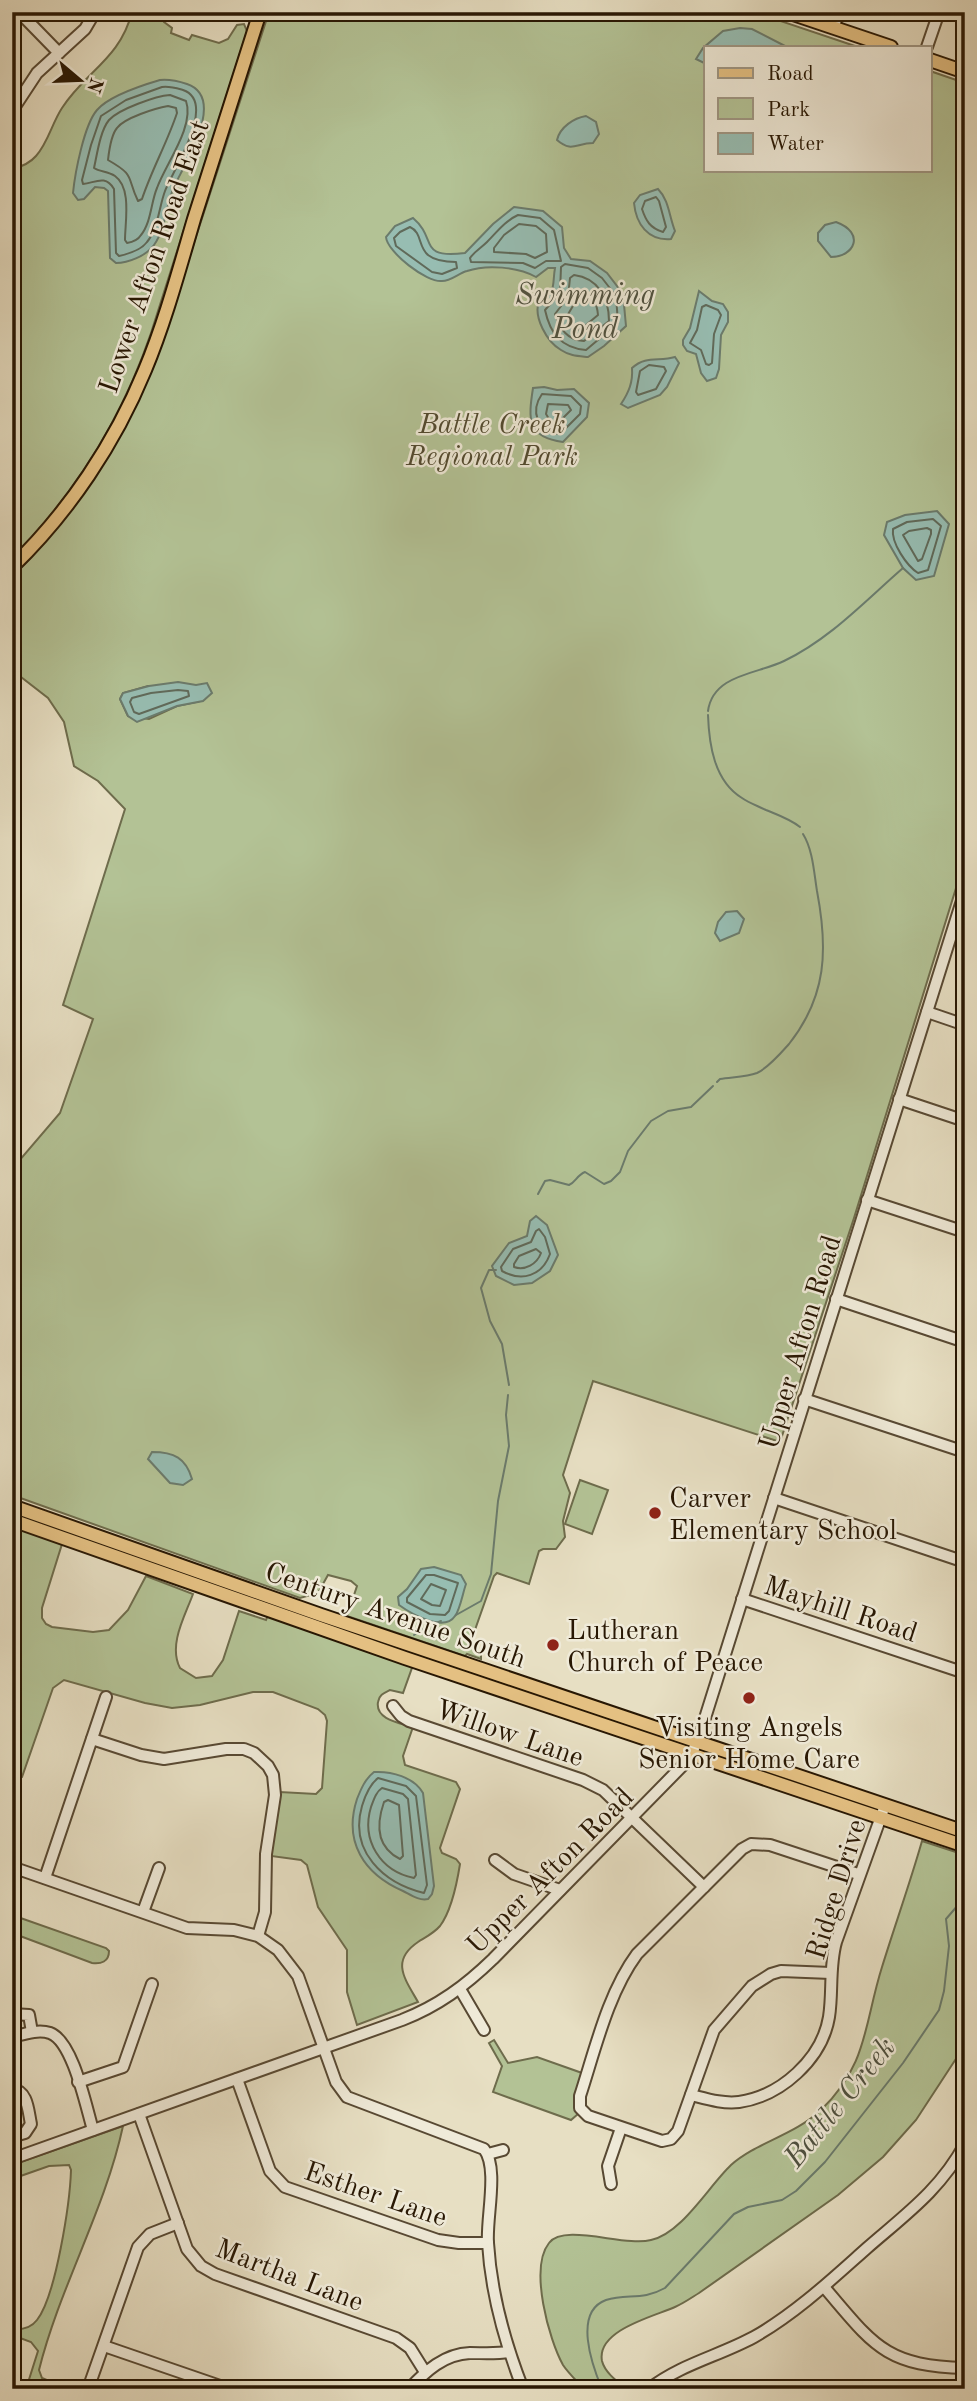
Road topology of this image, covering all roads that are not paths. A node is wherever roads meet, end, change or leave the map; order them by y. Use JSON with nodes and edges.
{"nodes":[{"id":1,"x":95,"y":12,"type":"edge"},
{"id":2,"x":260,"y":12,"type":"edge"},
{"id":3,"x":787,"y":12,"type":"edge"},
{"id":4,"x":839,"y":12,"type":"edge"},
{"id":5,"x":939,"y":12,"type":"edge"},
{"id":6,"x":22,"y":15,"type":"dead end"},
{"id":7,"x":833,"y":28,"type":"junction"},
{"id":8,"x":888,"y":46,"type":"edge"},
{"id":9,"x":927,"y":46,"type":"edge"},
{"id":10,"x":59,"y":53,"type":"junction"},
{"id":11,"x":932,"y":61,"type":"edge"},
{"id":12,"x":965,"y":72,"type":"edge"},
{"id":13,"x":12,"y":111,"type":"edge"},
{"id":14,"x":12,"y":567,"type":"edge"},
{"id":15,"x":965,"y":891,"type":"edge"},
{"id":16,"x":927,"y":1012,"type":"junction"},
{"id":17,"x":965,"y":1025,"type":"edge"},
{"id":18,"x":899,"y":1099,"type":"junction"},
{"id":19,"x":965,"y":1121,"type":"edge"},
{"id":20,"x":867,"y":1200,"type":"junction"},
{"id":21,"x":965,"y":1232,"type":"edge"},
{"id":22,"x":836,"y":1298,"type":"junction"},
{"id":23,"x":965,"y":1342,"type":"edge"},
{"id":24,"x":804,"y":1399,"type":"junction"},
{"id":25,"x":965,"y":1452,"type":"edge"},
{"id":26,"x":774,"y":1498,"type":"junction"},
{"id":27,"x":12,"y":1506,"type":"edge"},
{"id":28,"x":12,"y":1520,"type":"edge"},
{"id":29,"x":965,"y":1562,"type":"edge"},
{"id":30,"x":742,"y":1599,"type":"junction"},
{"id":31,"x":965,"y":1673,"type":"edge"},
{"id":32,"x":106,"y":1697,"type":"dead end"},
{"id":33,"x":393,"y":1706,"type":"dead end"},
{"id":34,"x":92,"y":1739,"type":"junction"},
{"id":35,"x":694,"y":1749,"type":"junction"},
{"id":36,"x":883,"y":1811,"type":"junction"},
{"id":37,"x":633,"y":1817,"type":"junction"},
{"id":38,"x":965,"y":1832,"type":"edge"},
{"id":39,"x":965,"y":1846,"type":"edge"},
{"id":40,"x":495,"y":1860,"type":"dead end"},
{"id":41,"x":12,"y":1867,"type":"edge"},
{"id":42,"x":159,"y":1868,"type":"dead end"},
{"id":43,"x":859,"y":1874,"type":"junction"},
{"id":44,"x":45,"y":1878,"type":"junction"},
{"id":45,"x":704,"y":1887,"type":"junction"},
{"id":46,"x":560,"y":1891,"type":"junction"},
{"id":47,"x":143,"y":1912,"type":"junction"},
{"id":48,"x":258,"y":1936,"type":"junction"},
{"id":49,"x":831,"y":1973,"type":"junction"},
{"id":50,"x":152,"y":1984,"type":"dead end"},
{"id":51,"x":460,"y":1989,"type":"junction"},
{"id":52,"x":12,"y":2014,"type":"edge"},
{"id":53,"x":484,"y":2030,"type":"dead end"},
{"id":54,"x":32,"y":2032,"type":"junction"},
{"id":55,"x":12,"y":2037,"type":"edge"},
{"id":56,"x":324,"y":2048,"type":"junction"},
{"id":57,"x":237,"y":2079,"type":"junction"},
{"id":58,"x":78,"y":2082,"type":"junction"},
{"id":59,"x":12,"y":2089,"type":"edge"},
{"id":60,"x":691,"y":2095,"type":"junction"},
{"id":61,"x":139,"y":2113,"type":"junction"},
{"id":62,"x":621,"y":2128,"type":"junction"},
{"id":63,"x":93,"y":2130,"type":"junction"},
{"id":64,"x":12,"y":2133,"type":"edge"},
{"id":65,"x":965,"y":2144,"type":"edge"},
{"id":66,"x":503,"y":2150,"type":"dead end"},
{"id":67,"x":488,"y":2154,"type":"junction"},
{"id":68,"x":12,"y":2159,"type":"edge"},
{"id":69,"x":611,"y":2184,"type":"dead end"},
{"id":70,"x":178,"y":2223,"type":"junction"},
{"id":71,"x":488,"y":2243,"type":"junction"},
{"id":72,"x":824,"y":2287,"type":"junction"},
{"id":73,"x":104,"y":2346,"type":"junction"},
{"id":74,"x":509,"y":2352,"type":"junction"},
{"id":75,"x":965,"y":2368,"type":"edge"},
{"id":76,"x":425,"y":2372,"type":"junction"},
{"id":77,"x":88,"y":2389,"type":"edge"},
{"id":78,"x":229,"y":2389,"type":"edge"},
{"id":79,"x":409,"y":2389,"type":"edge"},
{"id":80,"x":523,"y":2389,"type":"edge"},
{"id":81,"x":649,"y":2389,"type":"edge"}],
"edges":[{"from":1,"to":10,"type":"street"},
{"from":2,"to":14,"type":"main road","name":"Lower Afton Road East"},
{"from":3,"to":7,"type":"main road"},
{"from":4,"to":7,"type":"street"},
{"from":5,"to":9,"type":"street"},
{"from":6,"to":10,"type":"street"},
{"from":7,"to":8,"type":"main road"},
{"from":10,"to":13,"type":"street"},
{"from":11,"to":12,"type":"main road"},
{"from":15,"to":16,"type":"street","name":"Upper Afton Road"},
{"from":16,"to":17,"type":"street"},
{"from":16,"to":18,"type":"street","name":"Upper Afton Road"},
{"from":18,"to":19,"type":"street"},
{"from":18,"to":20,"type":"street","name":"Upper Afton Road"},
{"from":20,"to":21,"type":"street"},
{"from":20,"to":22,"type":"street","name":"Upper Afton Road"},
{"from":22,"to":23,"type":"street"},
{"from":22,"to":24,"type":"street","name":"Upper Afton Road"},
{"from":24,"to":25,"type":"street"},
{"from":24,"to":26,"type":"street","name":"Upper Afton Road"},
{"from":26,"to":29,"type":"street"},
{"from":26,"to":30,"type":"street","name":"Upper Afton Road"},
{"from":27,"to":35,"type":"main road","name":"Century Avenue South"},
{"from":28,"to":35,"type":"main road","name":"Century Avenue South"},
{"from":30,"to":31,"type":"street","name":"Mayhill Road"},
{"from":30,"to":35,"type":"street","name":"Upper Afton Road"},
{"from":32,"to":34,"type":"street"},
{"from":33,"to":37,"type":"street","name":"Willow Lane"},
{"from":34,"to":44,"type":"street"},
{"from":34,"to":48,"type":"street"},
{"from":35,"to":36,"type":"main road","name":"Century Avenue South"},
{"from":35,"to":37,"type":"street","name":"Upper Afton Road"},
{"from":36,"to":38,"type":"main road","name":"Century Avenue South"},
{"from":36,"to":39,"type":"main road","name":"Century Avenue South"},
{"from":36,"to":43,"type":"street","name":"Ridge Drive"},
{"from":37,"to":45,"type":"street","name":"Willow Lane"},
{"from":37,"to":46,"type":"street","name":"Upper Afton Road"},
{"from":40,"to":46,"type":"street"},
{"from":41,"to":44,"type":"street"},
{"from":42,"to":47,"type":"street"},
{"from":43,"to":45,"type":"street"},
{"from":43,"to":49,"type":"street","name":"Ridge Drive"},
{"from":44,"to":47,"type":"street"},
{"from":45,"to":62,"type":"street"},
{"from":46,"to":51,"type":"street","name":"Upper Afton Road"},
{"from":47,"to":48,"type":"street"},
{"from":48,"to":56,"type":"street"},
{"from":49,"to":60,"type":"street"},
{"from":49,"to":60,"type":"street","name":"Ridge Drive"},
{"from":50,"to":58,"type":"street"},
{"from":51,"to":53,"type":"street"},
{"from":51,"to":56,"type":"street","name":"Upper Afton Road"},
{"from":52,"to":54,"type":"street"},
{"from":54,"to":55,"type":"street"},
{"from":54,"to":58,"type":"street"},
{"from":56,"to":57,"type":"street","name":"Upper Afton Road"},
{"from":56,"to":67,"type":"street"},
{"from":57,"to":61,"type":"street","name":"Upper Afton Road"},
{"from":57,"to":71,"type":"street","name":"Esther Lane"},
{"from":58,"to":63,"type":"street"},
{"from":59,"to":64,"type":"street"},
{"from":60,"to":62,"type":"street"},
{"from":61,"to":63,"type":"street","name":"Upper Afton Road"},
{"from":61,"to":70,"type":"street","name":"Martha Lane"},
{"from":62,"to":69,"type":"street"},
{"from":63,"to":68,"type":"street","name":"Upper Afton Road"},
{"from":65,"to":72,"type":"street"},
{"from":66,"to":67,"type":"street"},
{"from":67,"to":71,"type":"street"},
{"from":70,"to":73,"type":"street"},
{"from":70,"to":76,"type":"street","name":"Martha Lane"},
{"from":71,"to":74,"type":"street"},
{"from":72,"to":75,"type":"street"},
{"from":72,"to":81,"type":"street"},
{"from":73,"to":77,"type":"street"},
{"from":73,"to":78,"type":"street"},
{"from":74,"to":76,"type":"street"},
{"from":74,"to":80,"type":"street"},
{"from":76,"to":79,"type":"street"}]}
